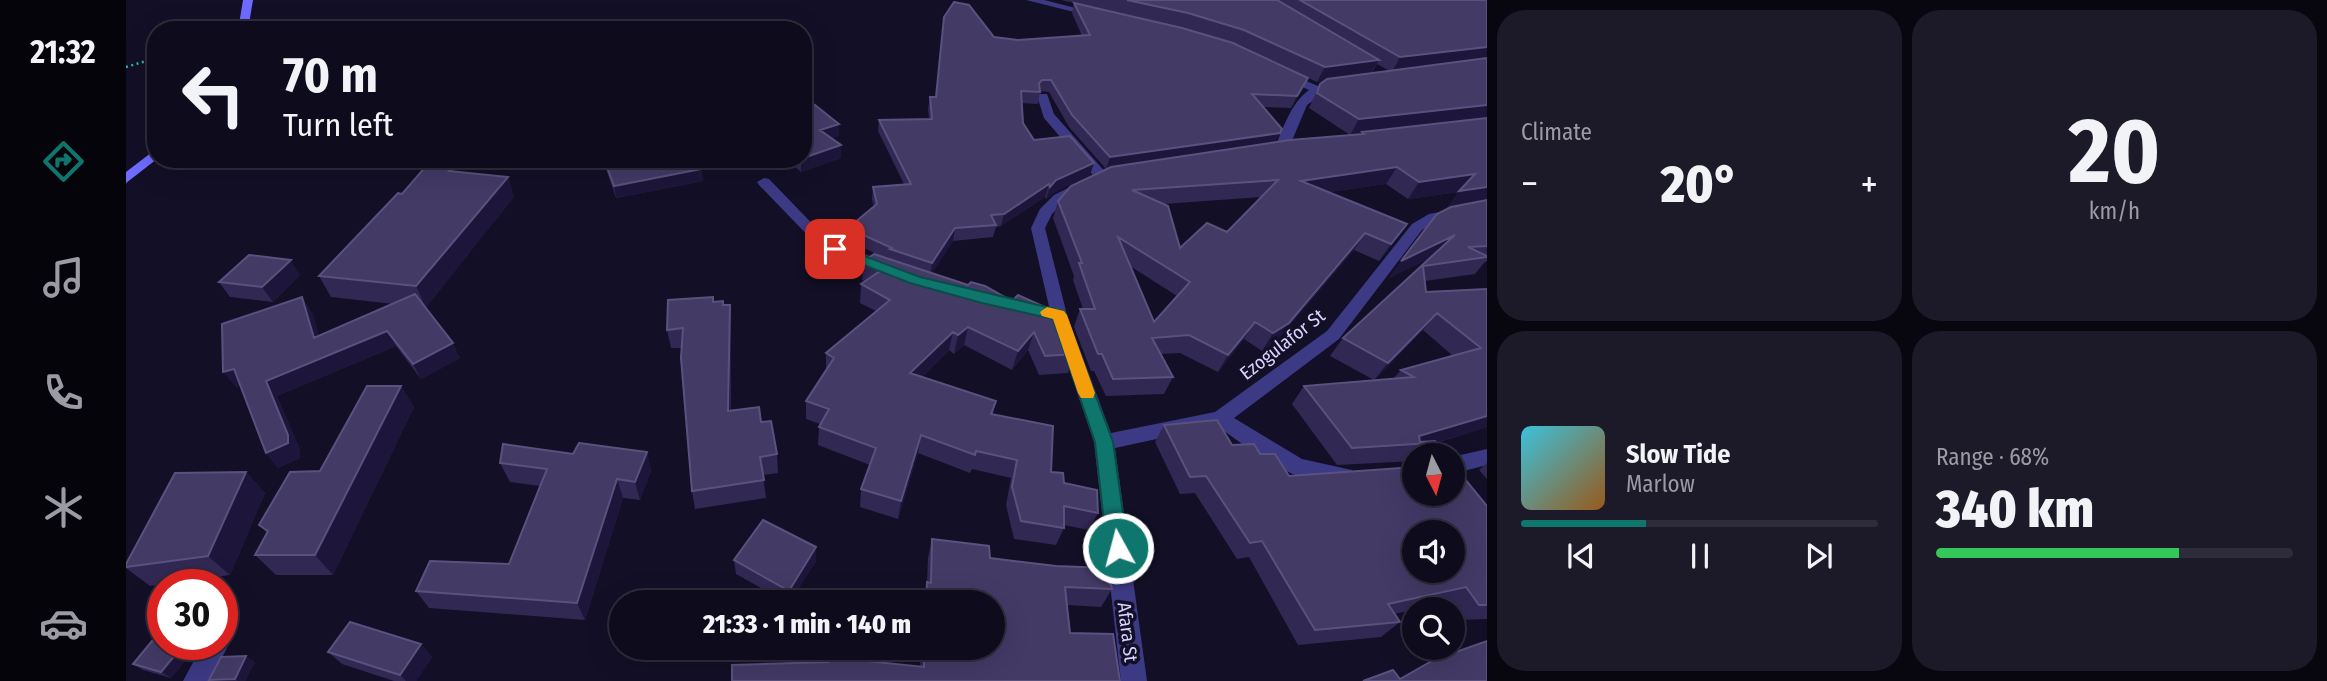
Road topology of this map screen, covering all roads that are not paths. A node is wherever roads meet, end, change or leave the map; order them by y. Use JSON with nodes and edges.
{"nodes":[{"id":1,"x":248,"y":0,"type":"edge"},
{"id":2,"x":1031,"y":0,"type":"edge"},
{"id":3,"x":1106,"y":17,"type":"edge"},
{"id":4,"x":244,"y":21,"type":"edge"},
{"id":5,"x":1273,"y":69,"type":"edge"},
{"id":6,"x":1338,"y":85,"type":"edge"},
{"id":7,"x":1315,"y":89,"type":"junction"},
{"id":8,"x":1043,"y":96,"type":"edge"},
{"id":9,"x":1282,"y":150,"type":"edge"},
{"id":10,"x":147,"y":161,"type":"edge"},
{"id":11,"x":126,"y":179,"type":"edge"},
{"id":12,"x":764,"y":183,"type":"dead end"},
{"id":13,"x":1487,"y":208,"type":"edge"},
{"id":14,"x":904,"y":276,"type":"edge"},
{"id":15,"x":1220,"y":418,"type":"junction"},
{"id":16,"x":1104,"y":442,"type":"junction"},
{"id":17,"x":1487,"y":457,"type":"edge"},
{"id":18,"x":1465,"y":463,"type":"edge"},
{"id":19,"x":1359,"y":475,"type":"edge"},
{"id":20,"x":208,"y":660,"type":"edge"},
{"id":21,"x":196,"y":681,"type":"edge"},
{"id":22,"x":1134,"y":681,"type":"edge"}],
"edges":[{"from":1,"to":4,"type":"street"},
{"from":2,"to":3,"type":"street"},
{"from":5,"to":7,"type":"street"},
{"from":6,"to":7,"type":"street"},
{"from":7,"to":9,"type":"street"},
{"from":8,"to":16,"type":"street","name":"Afara St"},
{"from":10,"to":11,"type":"street"},
{"from":12,"to":14,"type":"street"},
{"from":13,"to":15,"type":"street","name":"Ezogulafor St"},
{"from":15,"to":16,"type":"street","name":"Ezogulafor St"},
{"from":15,"to":19,"type":"street"},
{"from":16,"to":22,"type":"street","name":"Afara St"},
{"from":17,"to":18,"type":"street"},
{"from":20,"to":21,"type":"street"}]}
